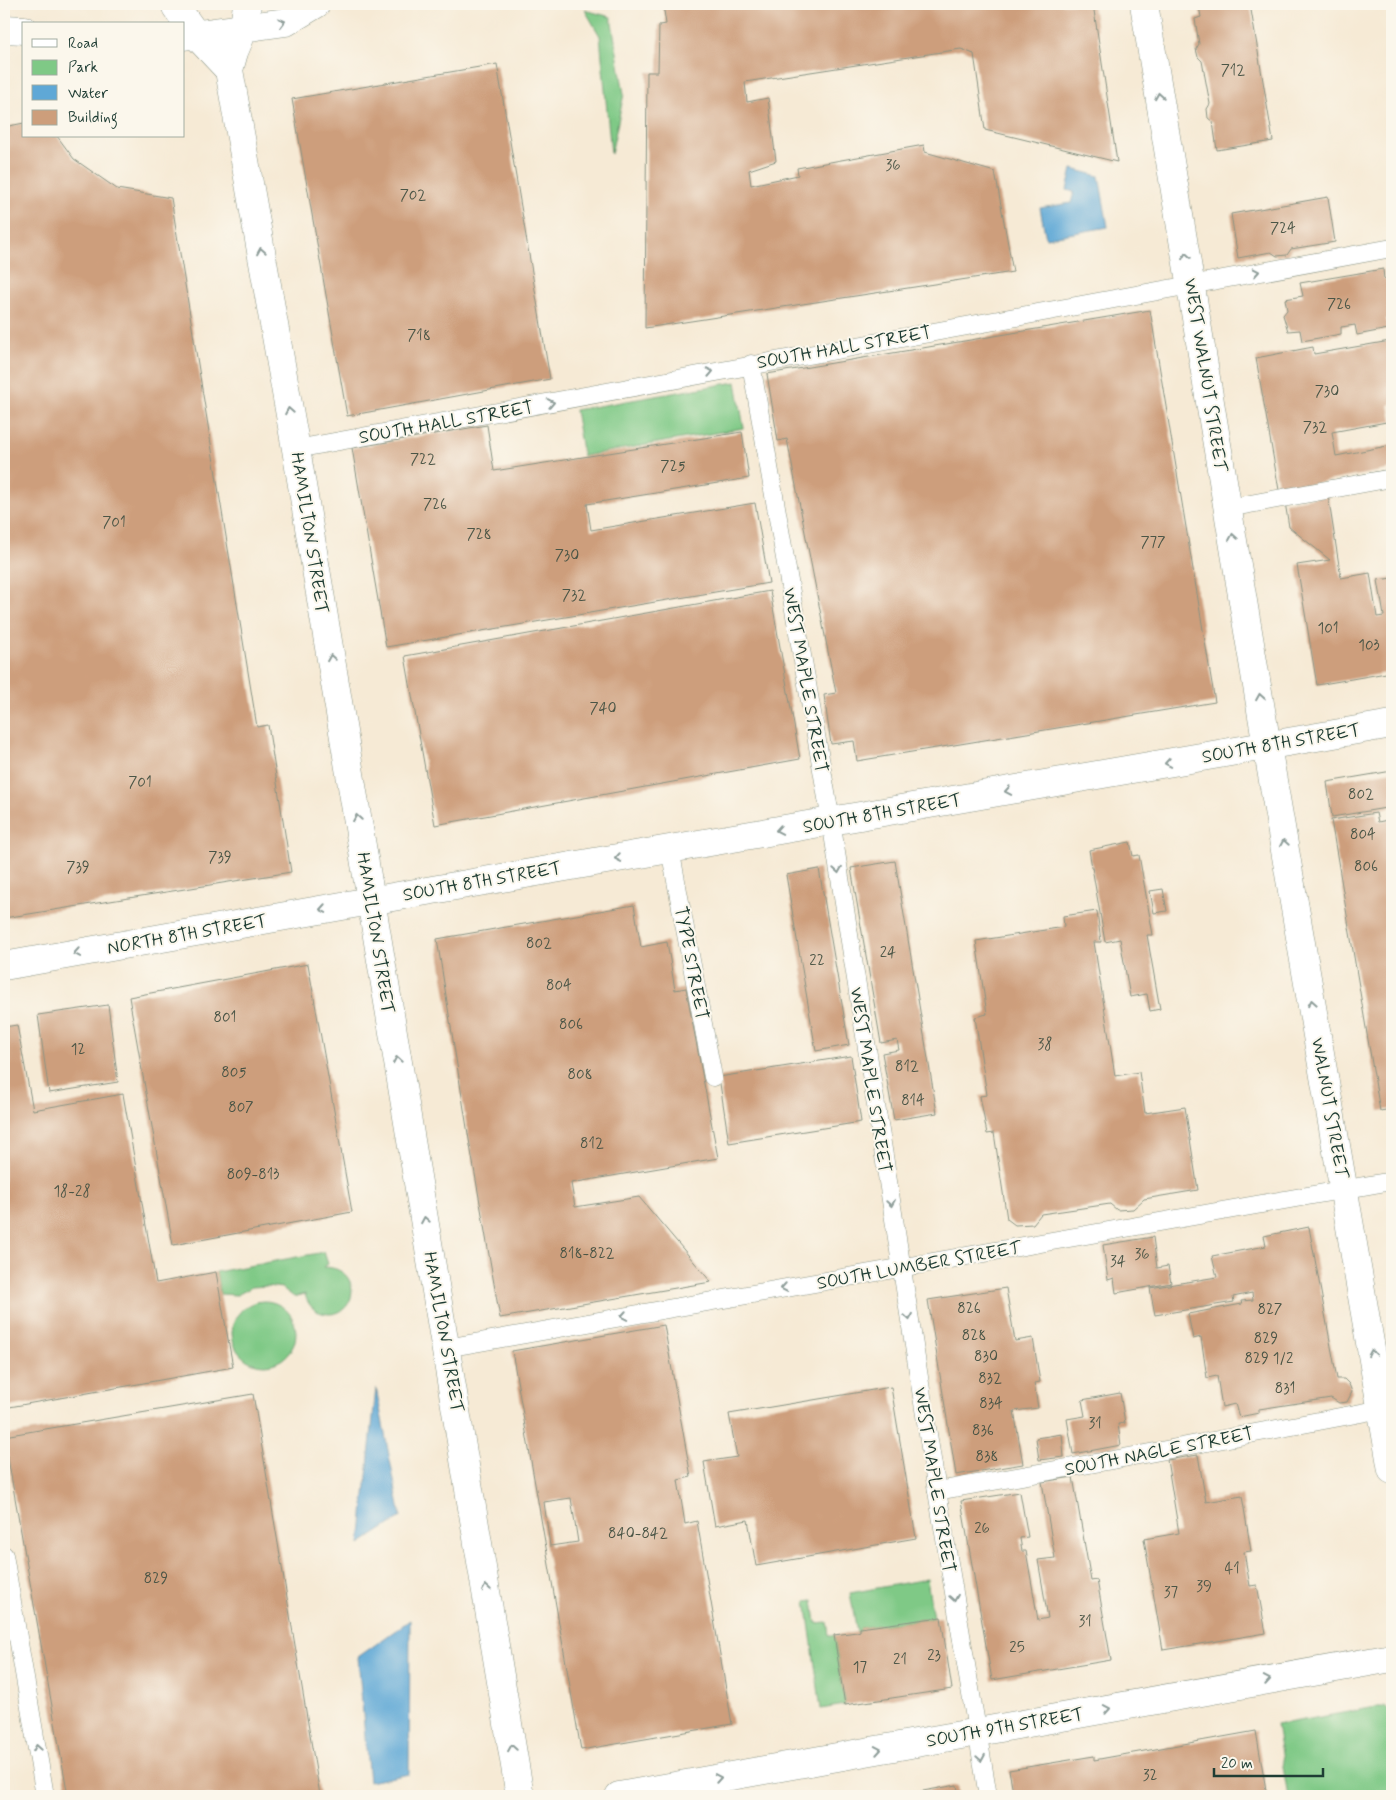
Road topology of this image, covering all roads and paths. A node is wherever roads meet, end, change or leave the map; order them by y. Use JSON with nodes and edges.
{"nodes":[{"id":1,"x":175,"y":4,"type":"edge"},
{"id":2,"x":316,"y":4,"type":"edge"},
{"id":3,"x":1144,"y":4,"type":"edge"},
{"id":4,"x":245,"y":16,"type":"edge"},
{"id":5,"x":183,"y":22,"type":"edge"},
{"id":6,"x":4,"y":29,"type":"edge"},
{"id":7,"x":22,"y":30,"type":"edge"},
{"id":8,"x":190,"y":36,"type":"edge"},
{"id":9,"x":229,"y":70,"type":"junction"},
{"id":10,"x":1392,"y":248,"type":"edge"},
{"id":11,"x":1191,"y":284,"type":"junction"},
{"id":12,"x":751,"y":364,"type":"junction"},
{"id":13,"x":296,"y":449,"type":"junction"},
{"id":14,"x":1392,"y":478,"type":"edge"},
{"id":15,"x":1228,"y":508,"type":"junction"},
{"id":16,"x":1392,"y":724,"type":"edge"},
{"id":17,"x":1268,"y":746,"type":"junction"},
{"id":18,"x":831,"y":821,"type":"junction"},
{"id":19,"x":670,"y":849,"type":"junction"},
{"id":20,"x":371,"y":901,"type":"junction"},
{"id":21,"x":4,"y":966,"type":"edge"},
{"id":22,"x":713,"y":1077,"type":"dead end"},
{"id":23,"x":1392,"y":1181,"type":"edge"},
{"id":24,"x":1344,"y":1190,"type":"junction"},
{"id":25,"x":901,"y":1268,"type":"junction"},
{"id":26,"x":446,"y":1348,"type":"junction"},
{"id":27,"x":1384,"y":1399,"type":"edge"},
{"id":28,"x":1392,"y":1470,"type":"edge"},
{"id":29,"x":937,"y":1492,"type":"junction"},
{"id":30,"x":4,"y":1555,"type":"edge"},
{"id":31,"x":10,"y":1623,"type":"edge"},
{"id":32,"x":1392,"y":1658,"type":"edge"},
{"id":33,"x":977,"y":1732,"type":"junction"},
{"id":34,"x":45,"y":1796,"type":"edge"},
{"id":35,"x":520,"y":1796,"type":"edge"},
{"id":36,"x":619,"y":1796,"type":"edge"},
{"id":37,"x":988,"y":1796,"type":"edge"}],
"edges":[{"from":1,"to":5,"type":"main road"},
{"from":4,"to":2,"type":"main road","one_way":true},
{"from":11,"to":3,"type":"main road","name":"WEST WALNUT STREET","one_way":true},
{"from":4,"to":8,"type":"main road"},
{"from":4,"to":9,"type":"main road","name":"HAMILTON STREET"},
{"from":6,"to":7,"type":"main road"},
{"from":8,"to":9,"type":"main road"},
{"from":13,"to":9,"type":"main road","name":"HAMILTON STREET","one_way":true},
{"from":11,"to":10,"type":"lane","name":"SOUTH HALL STREET","one_way":true},
{"from":11,"to":12,"type":"lane","name":"SOUTH HALL STREET"},
{"from":11,"to":15,"type":"main road","name":"WEST WALNUT STREET"},
{"from":13,"to":12,"type":"lane","name":"SOUTH HALL STREET","one_way":true},
{"from":12,"to":18,"type":"lane","name":"WEST MAPLE STREET"},
{"from":20,"to":13,"type":"main road","name":"HAMILTON STREET","one_way":true},
{"from":14,"to":15,"type":"lane"},
{"from":17,"to":15,"type":"main road","name":"WEST WALNUT STREET","one_way":true},
{"from":16,"to":17,"type":"main road","name":"SOUTH 8TH STREET"},
{"from":17,"to":18,"type":"main road","name":"SOUTH 8TH STREET","one_way":true},
{"from":24,"to":17,"type":"main road","name":"WALNUT STREET","one_way":true},
{"from":18,"to":19,"type":"main road","name":"SOUTH 8TH STREET","one_way":true},
{"from":18,"to":25,"type":"lane","name":"WEST MAPLE STREET","one_way":true},
{"from":19,"to":20,"type":"main road","name":"SOUTH 8TH STREET","one_way":true},
{"from":19,"to":22,"type":"lane","name":"TYPE STREET"},
{"from":20,"to":21,"type":"main road","name":"NORTH 8TH STREET","one_way":true},
{"from":26,"to":20,"type":"main road","name":"HAMILTON STREET","one_way":true},
{"from":23,"to":24,"type":"lane","name":"SOUTH LUMBER STREET"},
{"from":24,"to":25,"type":"lane","name":"SOUTH LUMBER STREET"},
{"from":27,"to":24,"type":"main road","name":"WALNUT STREET","one_way":true},
{"from":25,"to":26,"type":"lane","name":"SOUTH LUMBER STREET","one_way":true},
{"from":25,"to":29,"type":"lane","name":"WEST MAPLE STREET","one_way":true},
{"from":35,"to":26,"type":"main road","name":"HAMILTON STREET","one_way":true},
{"from":27,"to":28,"type":"main road","name":"WALNUT STREET"},
{"from":27,"to":29,"type":"lane","name":"SOUTH NAGLE STREET"},
{"from":29,"to":33,"type":"lane","name":"WEST MAPLE STREET","one_way":true},
{"from":30,"to":31,"type":"lane"},
{"from":34,"to":31,"type":"lane","one_way":true},
{"from":33,"to":32,"type":"main road","name":"SOUTH 9TH STREET","one_way":true},
{"from":36,"to":33,"type":"main road","name":"SOUTH 9TH STREET","one_way":true},
{"from":33,"to":37,"type":"lane","name":"WEST MAPLE STREET","one_way":true}]}
